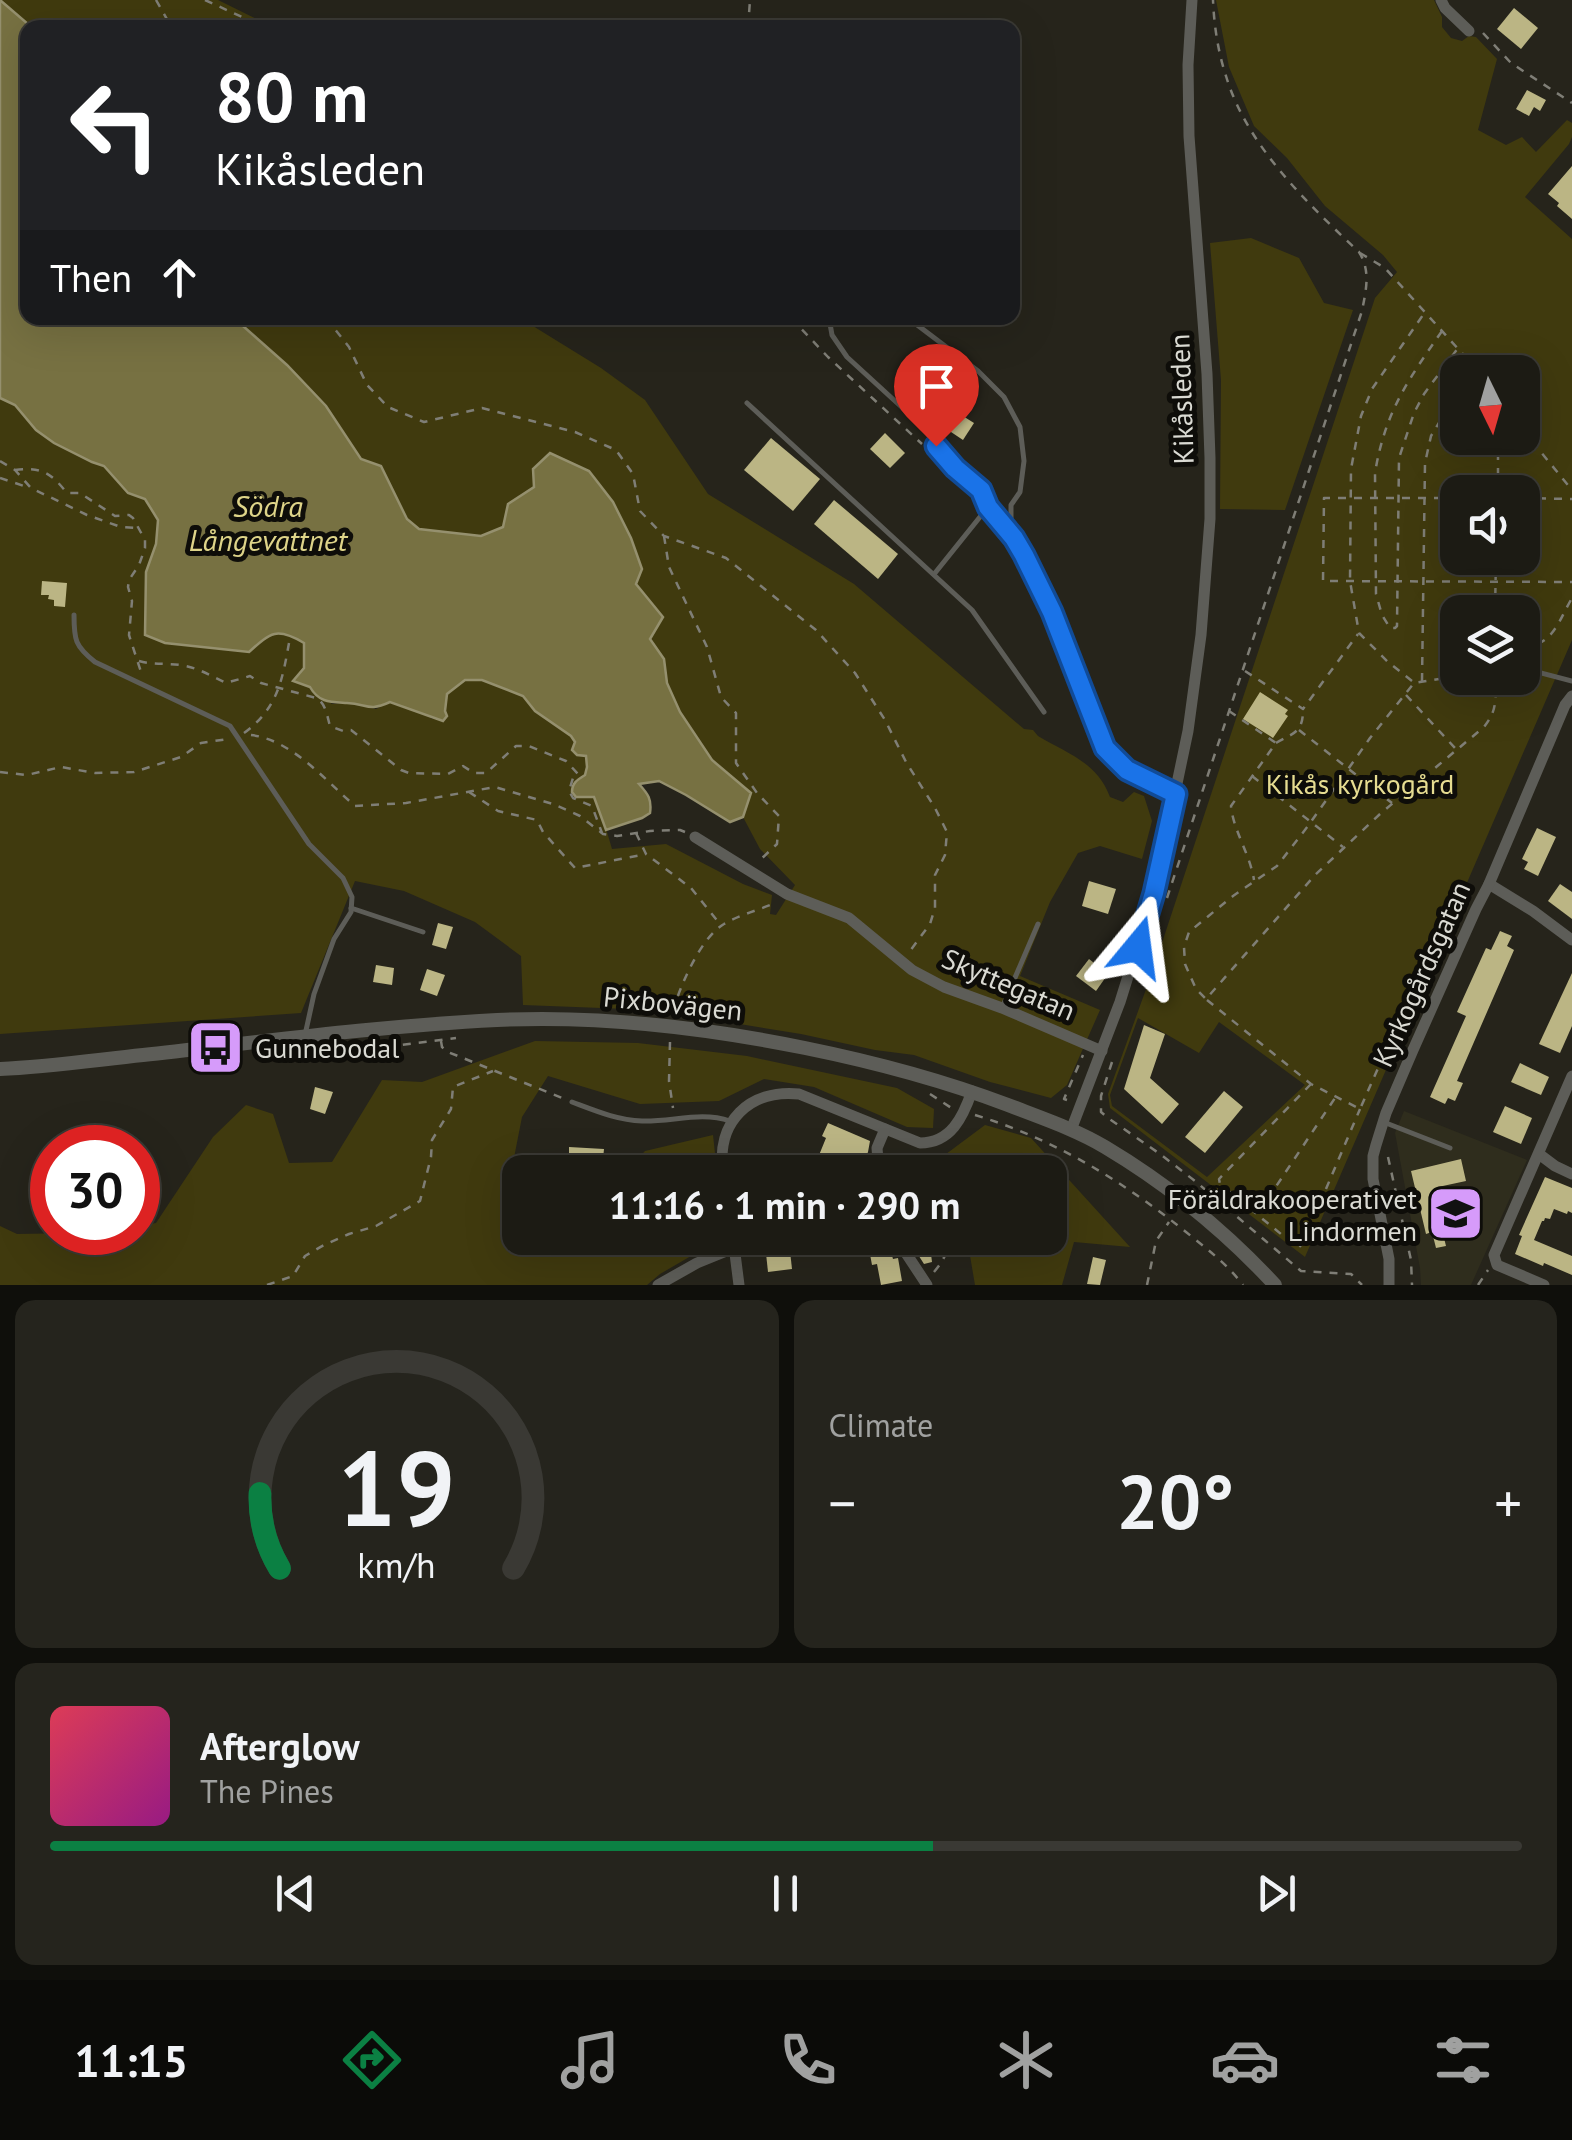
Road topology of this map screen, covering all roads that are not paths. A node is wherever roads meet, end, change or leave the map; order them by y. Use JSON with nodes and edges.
{"nodes":[{"id":1,"x":1192,"y":0,"type":"edge"},
{"id":2,"x":1441,"y":0,"type":"edge"},
{"id":3,"x":1472,"y":27,"type":"road end"},
{"id":4,"x":830,"y":325,"type":"edge"},
{"id":5,"x":917,"y":325,"type":"edge"},
{"id":6,"x":748,"y":403,"type":"dead end"},
{"id":7,"x":988,"y":507,"type":"junction"},
{"id":8,"x":1014,"y":538,"type":"junction"},
{"id":9,"x":935,"y":574,"type":"junction"},
{"id":10,"x":74,"y":615,"type":"dead end"},
{"id":11,"x":1540,"y":673,"type":"edge"},
{"id":12,"x":1572,"y":681,"type":"edge"},
{"id":13,"x":1572,"y":696,"type":"edge"},
{"id":14,"x":1044,"y":712,"type":"dead end"},
{"id":15,"x":1176,"y":794,"type":"junction"},
{"id":16,"x":695,"y":837,"type":"road end"},
{"id":17,"x":1489,"y":884,"type":"junction"},
{"id":18,"x":351,"y":908,"type":"junction"},
{"id":19,"x":1038,"y":924,"type":"dead end"},
{"id":20,"x":423,"y":932,"type":"dead end"},
{"id":21,"x":1572,"y":940,"type":"edge"},
{"id":22,"x":1002,"y":1008,"type":"junction"},
{"id":23,"x":305,"y":1038,"type":"junction"},
{"id":24,"x":1102,"y":1051,"type":"junction"},
{"id":25,"x":0,"y":1069,"type":"edge"},
{"id":26,"x":1572,"y":1076,"type":"edge"},
{"id":27,"x":972,"y":1091,"type":"junction"},
{"id":28,"x":572,"y":1102,"type":"road end"},
{"id":29,"x":731,"y":1122,"type":"junction"},
{"id":30,"x":1383,"y":1122,"type":"junction"},
{"id":31,"x":885,"y":1129,"type":"junction"},
{"id":32,"x":1071,"y":1130,"type":"junction"},
{"id":33,"x":1450,"y":1148,"type":"dead end"},
{"id":34,"x":1539,"y":1154,"type":"junction"},
{"id":35,"x":723,"y":1155,"type":"edge"},
{"id":36,"x":878,"y":1155,"type":"edge"},
{"id":37,"x":1572,"y":1174,"type":"edge"},
{"id":38,"x":711,"y":1255,"type":"edge"},
{"id":39,"x":735,"y":1255,"type":"edge"},
{"id":40,"x":907,"y":1255,"type":"edge"},
{"id":41,"x":926,"y":1284,"type":"edge"},
{"id":42,"x":658,"y":1285,"type":"edge"},
{"id":43,"x":739,"y":1285,"type":"edge"},
{"id":44,"x":1275,"y":1285,"type":"edge"},
{"id":45,"x":1389,"y":1285,"type":"edge"},
{"id":46,"x":1544,"y":1285,"type":"edge"}],
"edges":[{"from":1,"to":15,"type":"street","name":"Kikåsleden"},
{"from":2,"to":3,"type":"street"},
{"from":4,"to":7,"type":"lane"},
{"from":5,"to":8,"type":"lane"},
{"from":6,"to":9,"type":"lane"},
{"from":7,"to":8,"type":"lane"},
{"from":7,"to":9,"type":"lane"},
{"from":8,"to":15,"type":"lane"},
{"from":9,"to":14,"type":"lane"},
{"from":10,"to":18,"type":"lane"},
{"from":11,"to":12,"type":"lane"},
{"from":13,"to":17,"type":"street","name":"Kyrkogårdsgatan"},
{"from":15,"to":24,"type":"street","name":"Kikåsleden"},
{"from":16,"to":22,"type":"street","name":"Skyttegatan"},
{"from":17,"to":21,"type":"street"},
{"from":17,"to":30,"type":"street","name":"Kyrkogårdsgatan"},
{"from":18,"to":20,"type":"lane"},
{"from":18,"to":23,"type":"lane"},
{"from":19,"to":22,"type":"lane"},
{"from":22,"to":24,"type":"street","name":"Skyttegatan"},
{"from":23,"to":25,"type":"street","name":"Pixbovägen"},
{"from":23,"to":27,"type":"street","name":"Pixbovägen"},
{"from":24,"to":32,"type":"street","name":"Kikåsleden"},
{"from":26,"to":34,"type":"street"},
{"from":27,"to":31,"type":"street"},
{"from":27,"to":32,"type":"street","name":"Pixbovägen"},
{"from":28,"to":29,"type":"lane"},
{"from":29,"to":31,"type":"street"},
{"from":29,"to":35,"type":"street"},
{"from":30,"to":33,"type":"lane"},
{"from":30,"to":45,"type":"street","name":"Kyrkogårdsgatan"},
{"from":31,"to":36,"type":"street"},
{"from":32,"to":44,"type":"street","name":"Pixbovägen"},
{"from":34,"to":37,"type":"street"},
{"from":34,"to":46,"type":"street"},
{"from":38,"to":42,"type":"street"},
{"from":39,"to":43,"type":"street"},
{"from":40,"to":41,"type":"street"}]}
